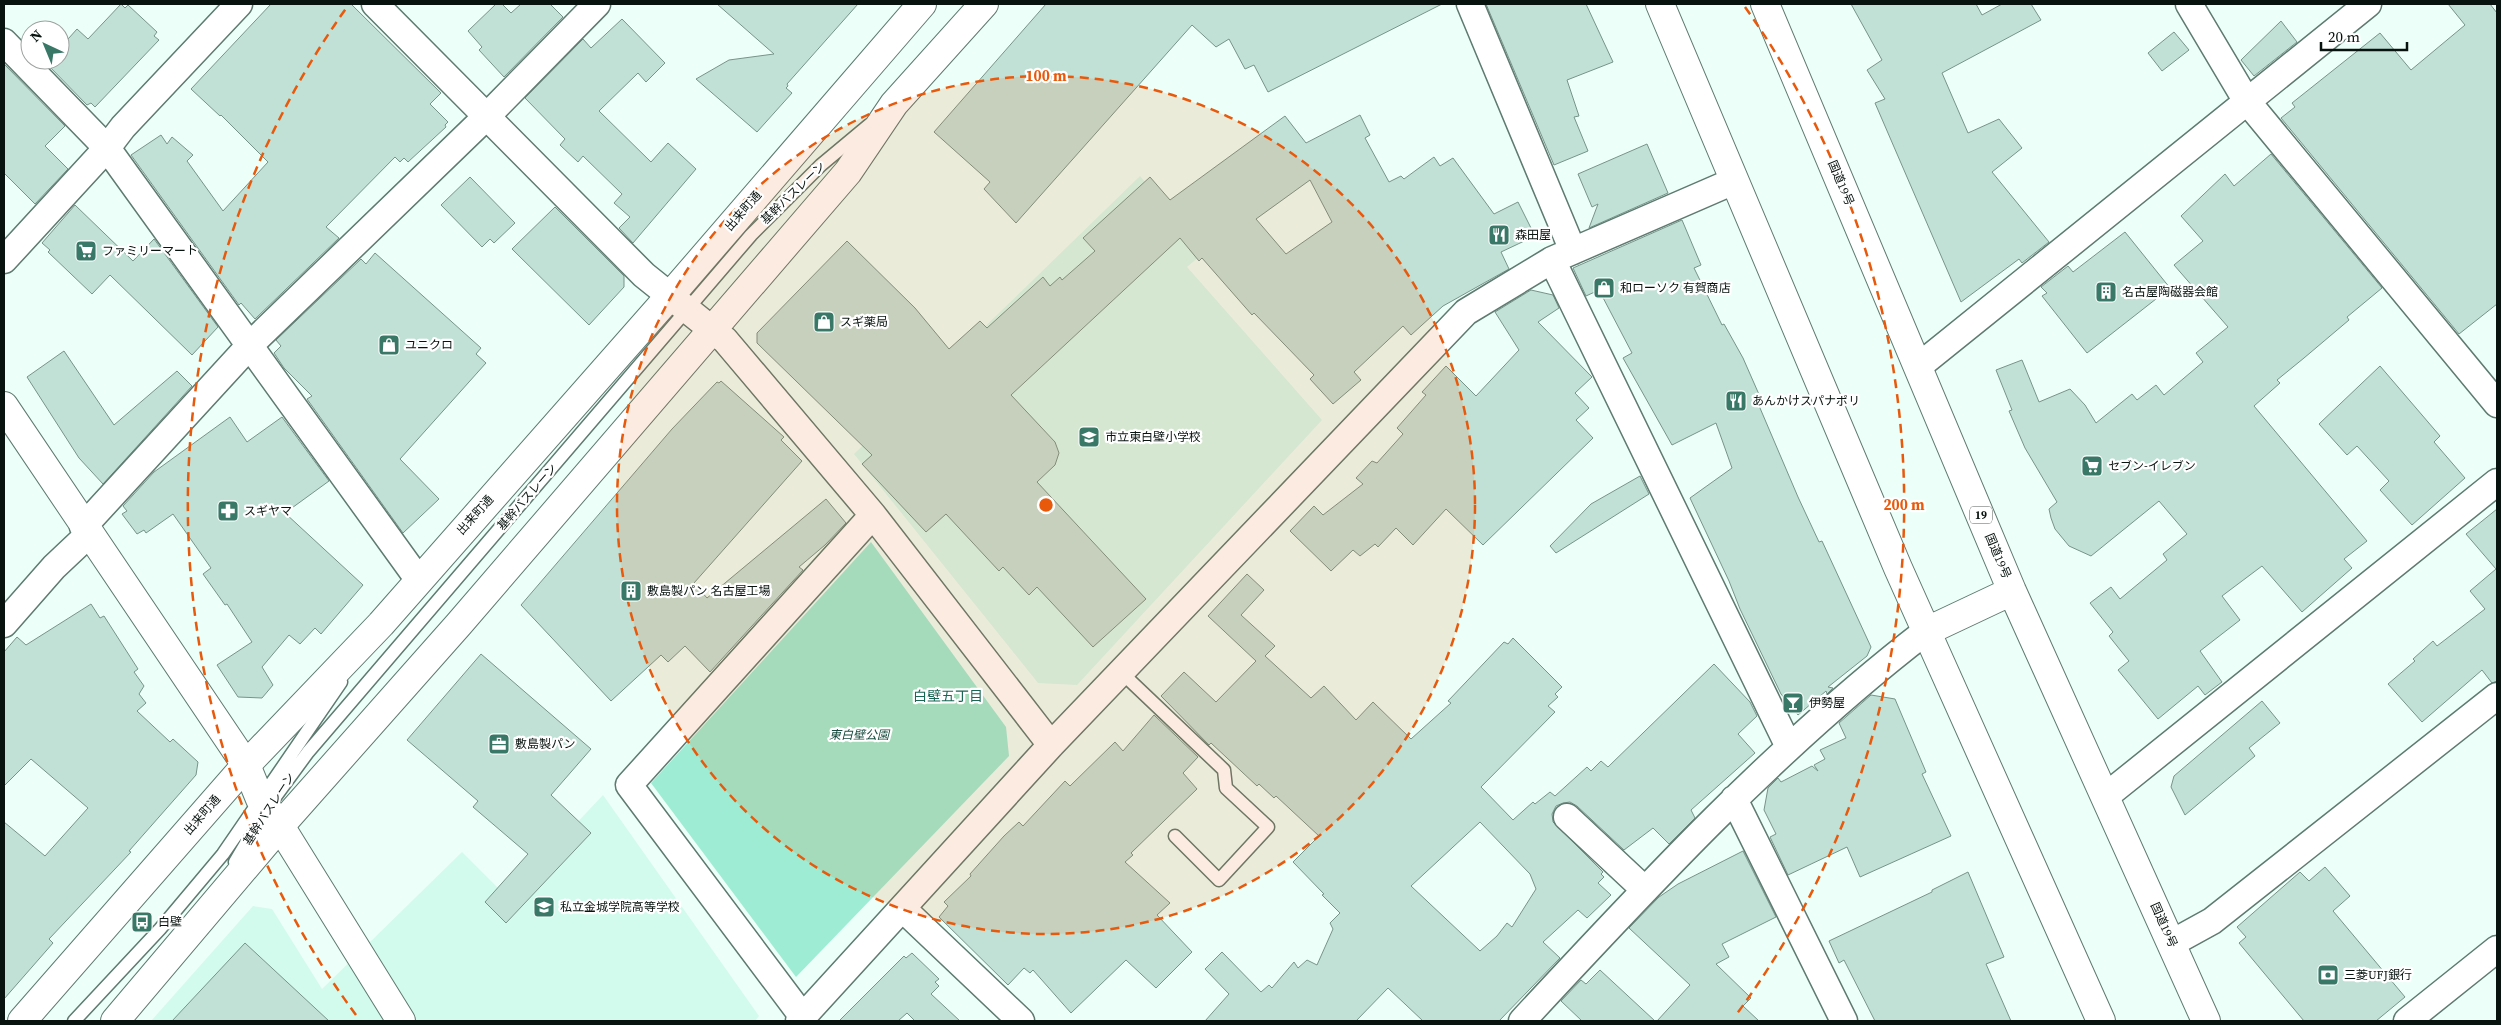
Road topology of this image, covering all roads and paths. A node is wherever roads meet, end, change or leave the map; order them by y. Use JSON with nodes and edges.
{"nodes":[{"id":1,"x":239,"y":4,"type":"edge"},
{"id":2,"x":375,"y":4,"type":"edge"},
{"id":3,"x":597,"y":4,"type":"edge"},
{"id":4,"x":922,"y":4,"type":"edge"},
{"id":5,"x":984,"y":4,"type":"edge"},
{"id":6,"x":1470,"y":4,"type":"edge"},
{"id":7,"x":1660,"y":4,"type":"edge"},
{"id":8,"x":1765,"y":4,"type":"edge"},
{"id":9,"x":2189,"y":4,"type":"edge"},
{"id":10,"x":2368,"y":4,"type":"edge"},
{"id":11,"x":4,"y":42,"type":"edge"},
{"id":12,"x":2246,"y":100,"type":"junction"},
{"id":13,"x":894,"y":104,"type":"junction"},
{"id":14,"x":487,"y":116,"type":"junction"},
{"id":15,"x":107,"y":148,"type":"junction"},
{"id":16,"x":1734,"y":181,"type":"junction"},
{"id":17,"x":1563,"y":255,"type":"junction"},
{"id":18,"x":4,"y":260,"type":"edge"},
{"id":19,"x":678,"y":303,"type":"junction"},
{"id":20,"x":712,"y":328,"type":"junction"},
{"id":21,"x":250,"y":345,"type":"junction"},
{"id":22,"x":1920,"y":366,"type":"junction"},
{"id":23,"x":2497,"y":404,"type":"edge"},
{"id":24,"x":4,"y":406,"type":"edge"},
{"id":25,"x":2497,"y":482,"type":"edge"},
{"id":26,"x":874,"y":515,"type":"junction"},
{"id":27,"x":86,"y":530,"type":"junction"},
{"id":28,"x":418,"y":579,"type":"junction"},
{"id":29,"x":2012,"y":591,"type":"junction"},
{"id":30,"x":4,"y":624,"type":"edge"},
{"id":31,"x":381,"y":624,"type":"junction"},
{"id":32,"x":1926,"y":632,"type":"junction"},
{"id":33,"x":1122,"y":673,"type":"junction"},
{"id":34,"x":2497,"y":696,"type":"edge"},
{"id":35,"x":1051,"y":745,"type":"junction"},
{"id":36,"x":1789,"y":746,"type":"junction"},
{"id":37,"x":246,"y":765,"type":"junction"},
{"id":38,"x":2106,"y":796,"type":"junction"},
{"id":39,"x":1734,"y":799,"type":"junction"},
{"id":40,"x":269,"y":811,"type":"junction"},
{"id":41,"x":1567,"y":817,"type":"dead end"},
{"id":42,"x":1175,"y":836,"type":"dead end"},
{"id":43,"x":1645,"y":890,"type":"junction"},
{"id":44,"x":904,"y":909,"type":"junction"},
{"id":45,"x":2172,"y":943,"type":"junction"},
{"id":46,"x":2497,"y":949,"type":"edge"},
{"id":47,"x":801,"y":1019,"type":"edge"},
{"id":48,"x":22,"y":1021,"type":"edge"},
{"id":49,"x":74,"y":1021,"type":"edge"},
{"id":50,"x":115,"y":1021,"type":"edge"},
{"id":51,"x":400,"y":1021,"type":"edge"},
{"id":52,"x":1021,"y":1021,"type":"edge"},
{"id":53,"x":1522,"y":1021,"type":"edge"},
{"id":54,"x":1844,"y":1021,"type":"edge"},
{"id":55,"x":2101,"y":1021,"type":"edge"},
{"id":56,"x":2206,"y":1021,"type":"edge"},
{"id":57,"x":2407,"y":1021,"type":"edge"}],
"edges":[{"from":1,"to":15,"type":"street"},
{"from":2,"to":14,"type":"street"},
{"from":3,"to":14,"type":"street"},
{"from":4,"to":19,"type":"main road","name":"出来町通"},
{"from":5,"to":13,"type":"main road"},
{"from":6,"to":17,"type":"street"},
{"from":7,"to":16,"type":"main road"},
{"from":8,"to":22,"type":"main road","name":"国道19号","number":"19"},
{"from":9,"to":12,"type":"street"},
{"from":10,"to":12,"type":"street"},
{"from":11,"to":15,"type":"street"},
{"from":12,"to":22,"type":"street"},
{"from":12,"to":23,"type":"street"},
{"from":13,"to":19,"type":"lane","name":"基幹バスレーン"},
{"from":13,"to":20,"type":"main road"},
{"from":14,"to":19,"type":"street"},
{"from":14,"to":21,"type":"street"},
{"from":15,"to":18,"type":"street"},
{"from":15,"to":21,"type":"street"},
{"from":16,"to":17,"type":"street"},
{"from":16,"to":32,"type":"main road"},
{"from":17,"to":33,"type":"street"},
{"from":17,"to":36,"type":"street"},
{"from":19,"to":20,"type":"street"},
{"from":19,"to":28,"type":"main road","name":"出来町通"},
{"from":19,"to":40,"type":"lane","name":"基幹バスレーン"},
{"from":20,"to":26,"type":"street"},
{"from":20,"to":40,"type":"main road"},
{"from":21,"to":27,"type":"street"},
{"from":21,"to":28,"type":"street"},
{"from":22,"to":29,"type":"main road","name":"国道19号","number":"19"},
{"from":24,"to":27,"type":"main road"},
{"from":25,"to":38,"type":"street"},
{"from":26,"to":35,"type":"street"},
{"from":26,"to":47,"type":"street"},
{"from":27,"to":30,"type":"street"},
{"from":27,"to":37,"type":"main road"},
{"from":28,"to":31,"type":"main road","name":"出来町通"},
{"from":29,"to":32,"type":"main road"},
{"from":29,"to":38,"type":"main road","name":"国道19号","number":"19"},
{"from":31,"to":37,"type":"main road","name":"出来町通"},
{"from":31,"to":40,"type":"lane","name":"基幹バスレーン"},
{"from":32,"to":36,"type":"street"},
{"from":32,"to":55,"type":"main road"},
{"from":33,"to":35,"type":"street"},
{"from":33,"to":42,"type":"lane"},
{"from":34,"to":45,"type":"street"},
{"from":35,"to":44,"type":"street"},
{"from":36,"to":39,"type":"street"},
{"from":37,"to":40,"type":"main road"},
{"from":37,"to":48,"type":"main road","name":"出来町通"},
{"from":38,"to":45,"type":"main road","name":"国道19号","number":"19"},
{"from":39,"to":43,"type":"street"},
{"from":39,"to":54,"type":"street"},
{"from":40,"to":49,"type":"lane","name":"基幹バスレーン"},
{"from":40,"to":50,"type":"main road"},
{"from":40,"to":51,"type":"main road"},
{"from":41,"to":43,"type":"street"},
{"from":43,"to":53,"type":"street"},
{"from":44,"to":47,"type":"street"},
{"from":44,"to":52,"type":"street"},
{"from":45,"to":56,"type":"main road","name":"国道19号","number":"19"},
{"from":46,"to":57,"type":"street"}]}
